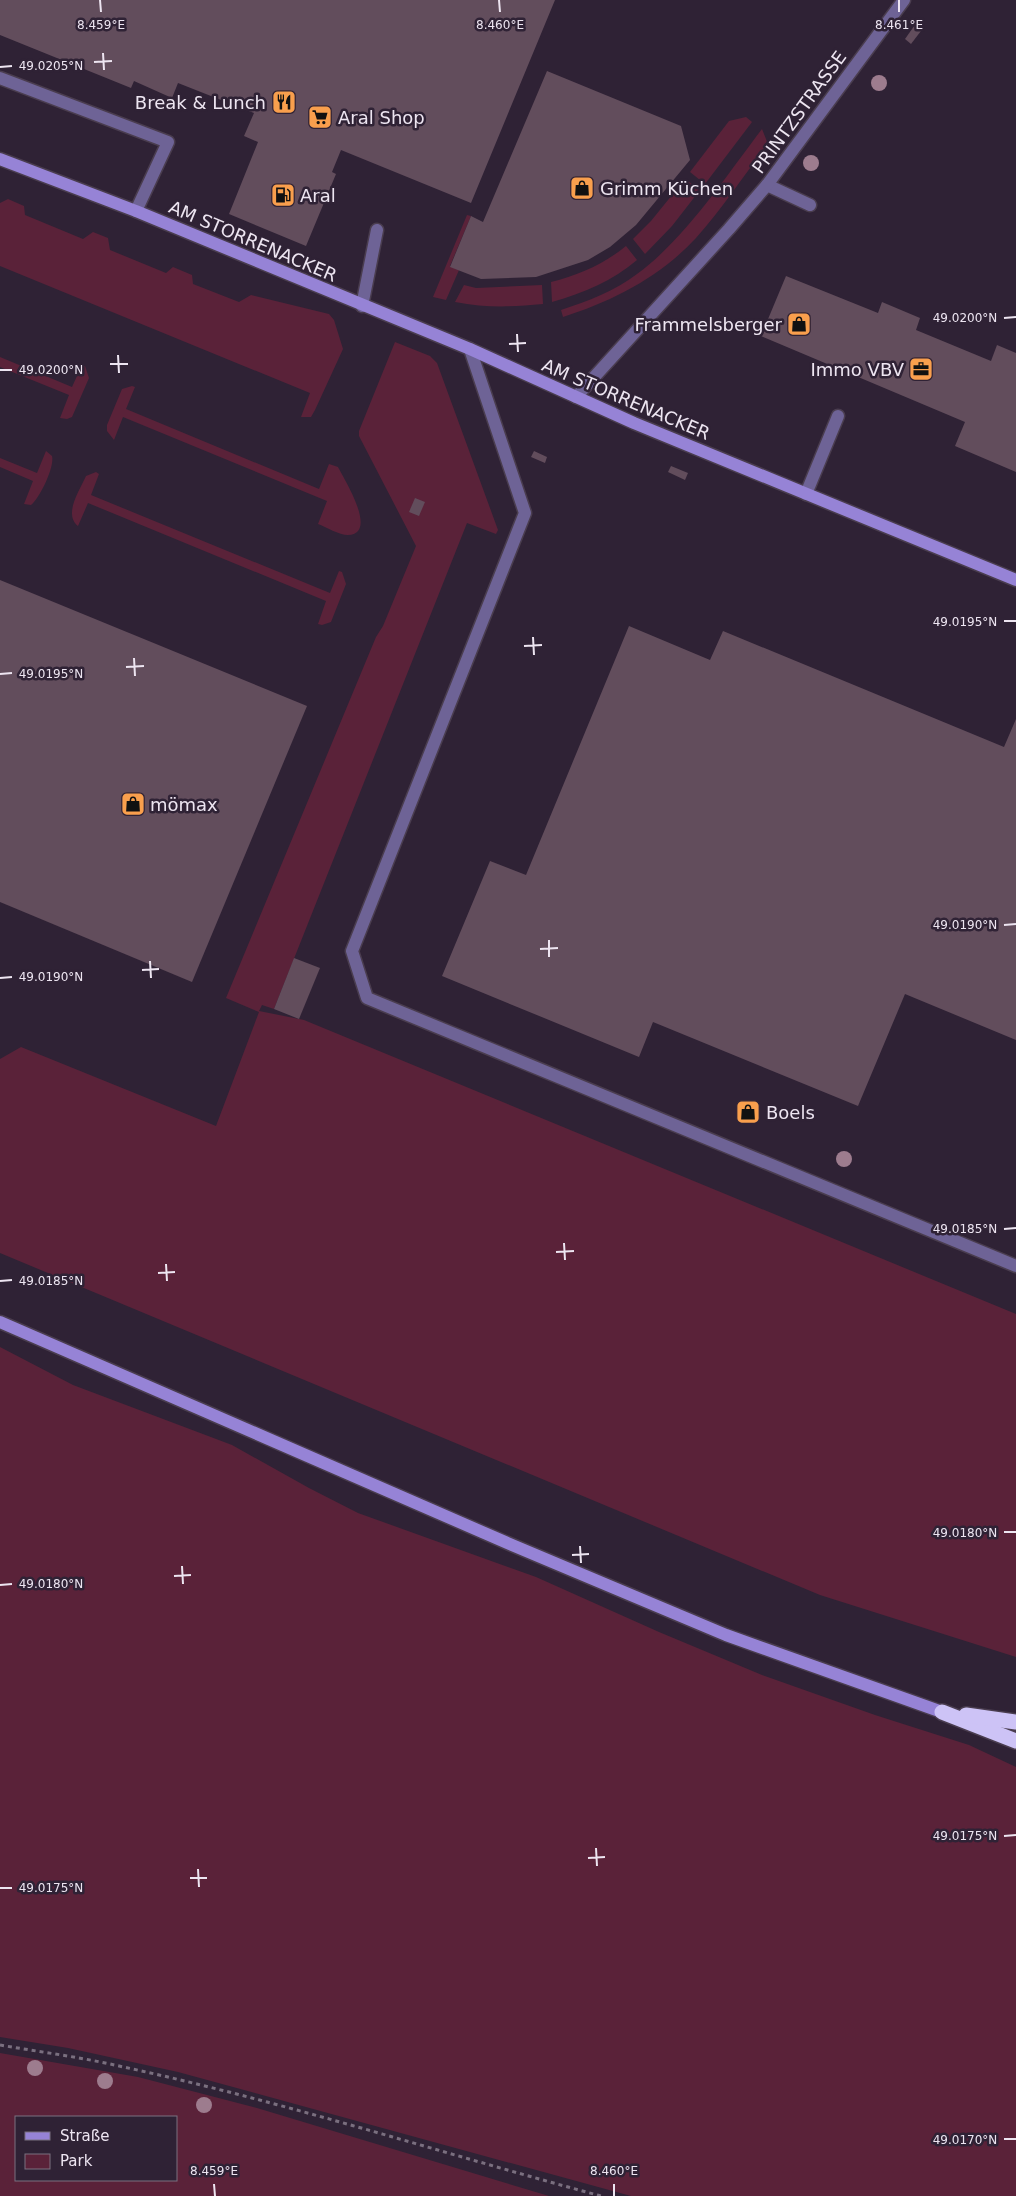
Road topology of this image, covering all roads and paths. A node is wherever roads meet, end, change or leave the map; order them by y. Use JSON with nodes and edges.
{"nodes":[{"id":1,"x":904,"y":0,"type":"edge"},
{"id":2,"x":0,"y":78,"type":"edge"},
{"id":3,"x":0,"y":159,"type":"edge"},
{"id":4,"x":767,"y":185,"type":"junction"},
{"id":5,"x":810,"y":205,"type":"dead end"},
{"id":6,"x":136,"y":211,"type":"junction"},
{"id":7,"x":377,"y":230,"type":"dead end"},
{"id":8,"x":362,"y":306,"type":"junction"},
{"id":9,"x":470,"y":349,"type":"junction"},
{"id":10,"x":576,"y":397,"type":"junction"},
{"id":11,"x":838,"y":416,"type":"dead end"},
{"id":12,"x":806,"y":494,"type":"junction"},
{"id":13,"x":1016,"y":580,"type":"edge"},
{"id":14,"x":1016,"y":1266,"type":"edge"},
{"id":15,"x":0,"y":1322,"type":"edge"},
{"id":16,"x":942,"y":1712,"type":"junction"},
{"id":17,"x":1016,"y":1722,"type":"edge"},
{"id":18,"x":1016,"y":1741,"type":"edge"},
{"id":19,"x":0,"y":2045,"type":"edge"},
{"id":20,"x":601,"y":2196,"type":"edge"}],
"edges":[{"from":1,"to":4,"type":"street","name":"PRINTZSTRASSE"},
{"from":2,"to":6,"type":"street"},
{"from":3,"to":6,"type":"street","name":"AM STORRENACKER"},
{"from":4,"to":5,"type":"street"},
{"from":4,"to":10,"type":"street","name":"PRINTZSTRASSE"},
{"from":6,"to":8,"type":"street","name":"AM STORRENACKER"},
{"from":7,"to":8,"type":"street"},
{"from":8,"to":9,"type":"street","name":"AM STORRENACKER"},
{"from":9,"to":10,"type":"street","name":"AM STORRENACKER"},
{"from":9,"to":14,"type":"street"},
{"from":10,"to":12,"type":"street","name":"AM STORRENACKER"},
{"from":11,"to":12,"type":"street"},
{"from":12,"to":13,"type":"street","name":"AM STORRENACKER"},
{"from":15,"to":16,"type":"street"},
{"from":16,"to":17,"type":"highway"},
{"from":16,"to":18,"type":"highway"},
{"from":19,"to":20,"type":"path"}]}
